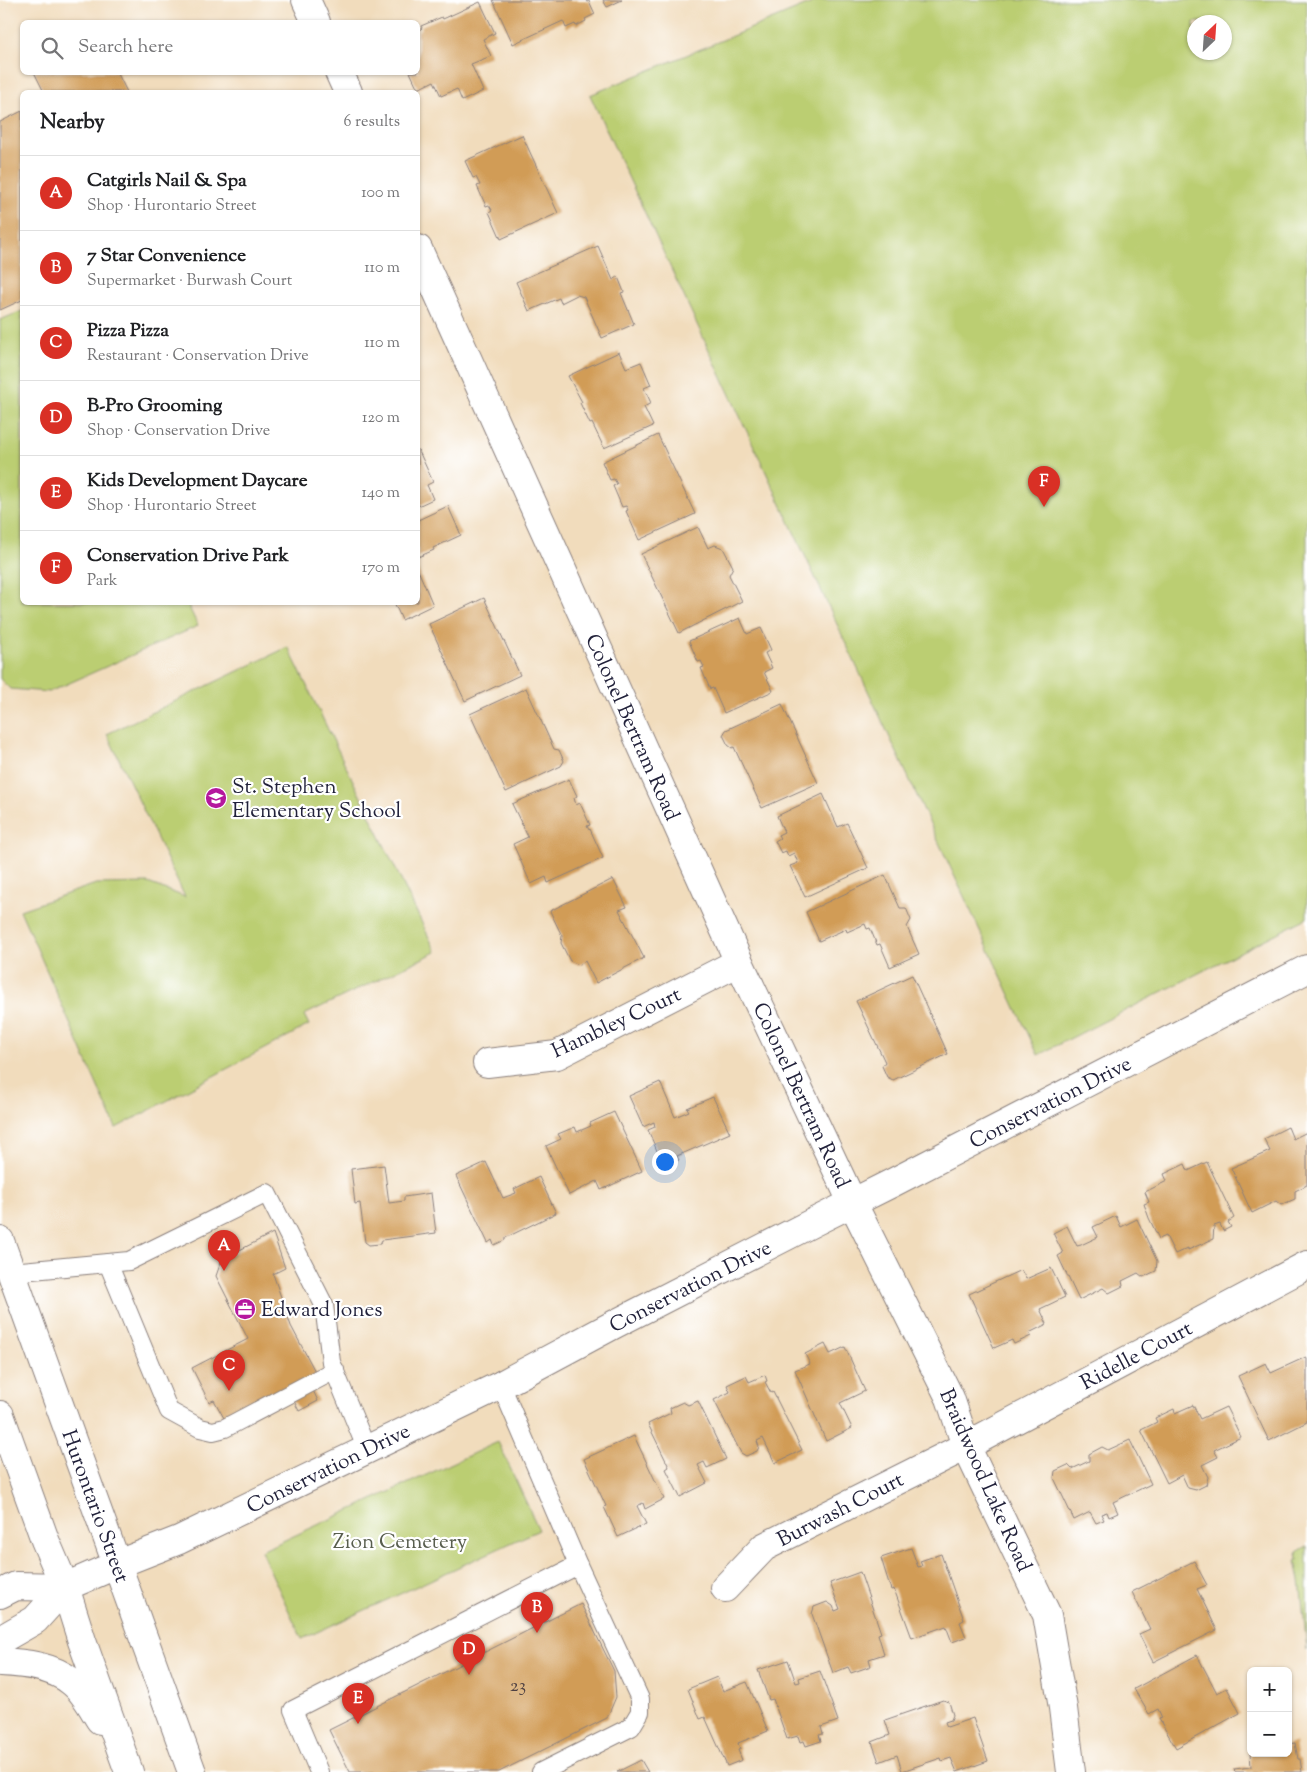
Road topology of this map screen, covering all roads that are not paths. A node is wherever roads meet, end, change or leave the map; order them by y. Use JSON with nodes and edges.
{"nodes":[{"id":1,"x":340,"y":75,"type":"edge"},
{"id":2,"x":347,"y":90,"type":"edge"},
{"id":3,"x":420,"y":253,"type":"edge"},
{"id":4,"x":739,"y":962,"type":"junction"},
{"id":5,"x":1307,"y":968,"type":"edge"},
{"id":6,"x":488,"y":1063,"type":"dead end"},
{"id":7,"x":853,"y":1204,"type":"junction"},
{"id":8,"x":0,"y":1241,"type":"edge"},
{"id":9,"x":108,"y":1263,"type":"junction"},
{"id":10,"x":1307,"y":1265,"type":"edge"},
{"id":11,"x":11,"y":1272,"type":"junction"},
{"id":12,"x":336,"y":1370,"type":"junction"},
{"id":13,"x":501,"y":1385,"type":"junction"},
{"id":14,"x":0,"y":1415,"type":"edge"},
{"id":15,"x":966,"y":1446,"type":"junction"},
{"id":16,"x":367,"y":1450,"type":"junction"},
{"id":17,"x":118,"y":1564,"type":"junction"},
{"id":18,"x":578,"y":1565,"type":"junction"},
{"id":19,"x":65,"y":1587,"type":"junction"},
{"id":20,"x":725,"y":1588,"type":"dead end"},
{"id":21,"x":0,"y":1594,"type":"edge"},
{"id":22,"x":0,"y":1640,"type":"edge"},
{"id":23,"x":0,"y":1662,"type":"edge"},
{"id":24,"x":124,"y":1772,"type":"edge"},
{"id":25,"x":129,"y":1772,"type":"edge"},
{"id":26,"x":192,"y":1772,"type":"edge"},
{"id":27,"x":319,"y":1772,"type":"edge"},
{"id":28,"x":541,"y":1772,"type":"edge"},
{"id":29,"x":1071,"y":1772,"type":"edge"}],
"edges":[{"from":1,"to":2,"type":"street"},
{"from":3,"to":4,"type":"street","name":"Colonel Bertram Road"},
{"from":4,"to":6,"type":"street","name":"Hambley Court"},
{"from":4,"to":7,"type":"street","name":"Colonel Bertram Road"},
{"from":5,"to":7,"type":"street","name":"Conservation Drive"},
{"from":7,"to":13,"type":"street","name":"Conservation Drive"},
{"from":7,"to":15,"type":"street","name":"Braidwood Lake Road"},
{"from":8,"to":11,"type":"street","name":"Hurontario Street"},
{"from":9,"to":11,"type":"lane"},
{"from":9,"to":12,"type":"lane"},
{"from":9,"to":12,"type":"lane"},
{"from":10,"to":15,"type":"street","name":"Ridelle Court"},
{"from":11,"to":17,"type":"street","name":"Hurontario Street"},
{"from":12,"to":16,"type":"lane"},
{"from":13,"to":16,"type":"street","name":"Conservation Drive"},
{"from":13,"to":18,"type":"lane"},
{"from":14,"to":19,"type":"street"},
{"from":15,"to":20,"type":"street","name":"Burwash Court"},
{"from":15,"to":29,"type":"street","name":"Braidwood Lake Road"},
{"from":16,"to":17,"type":"street","name":"Conservation Drive"},
{"from":17,"to":19,"type":"street","name":"Conservation Drive"},
{"from":17,"to":26,"type":"street","name":"Hurontario Street"},
{"from":18,"to":27,"type":"lane"},
{"from":18,"to":28,"type":"lane"},
{"from":19,"to":21,"type":"street"},
{"from":19,"to":22,"type":"street"},
{"from":19,"to":25,"type":"street"},
{"from":23,"to":24,"type":"street"}]}
